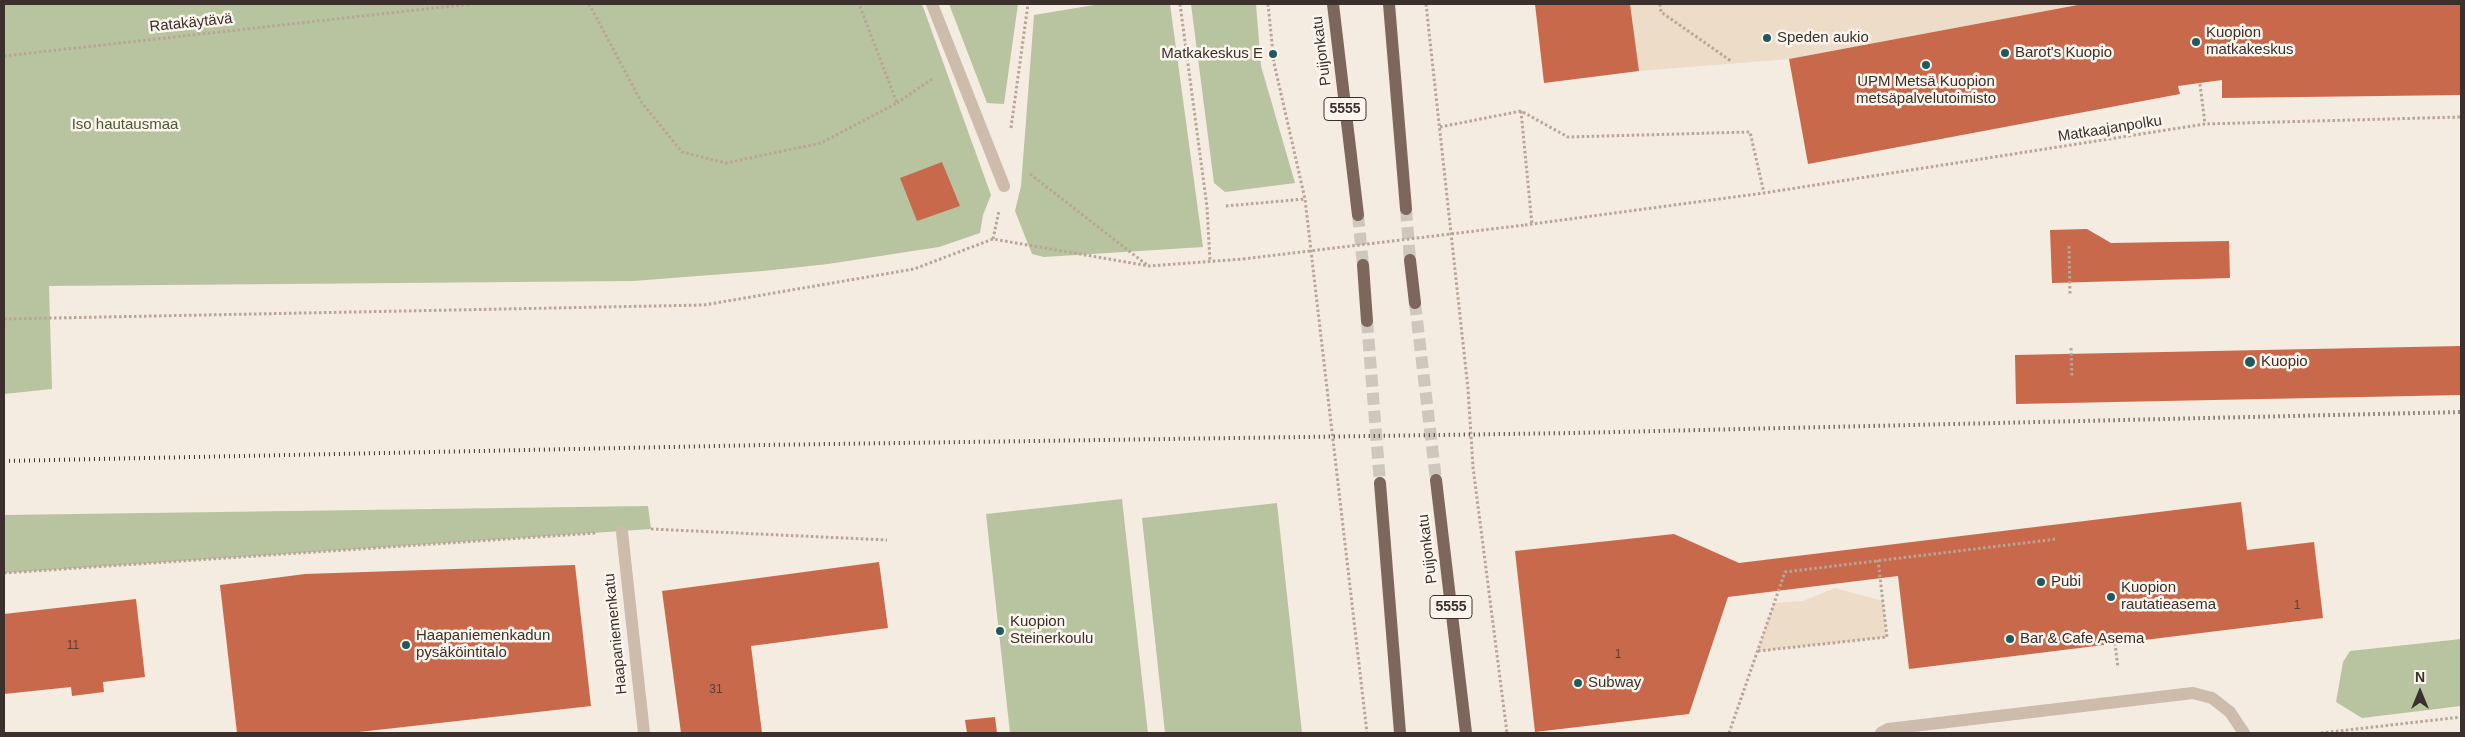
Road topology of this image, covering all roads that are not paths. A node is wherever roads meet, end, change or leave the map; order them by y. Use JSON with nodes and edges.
{"nodes":[{"id":1,"x":932,"y":4,"type":"edge"},
{"id":2,"x":1333,"y":4,"type":"edge"},
{"id":3,"x":1389,"y":4,"type":"edge"},
{"id":4,"x":1004,"y":186,"type":"dead end"},
{"id":5,"x":1406,"y":209,"type":"tunnel mouth"},
{"id":6,"x":1358,"y":215,"type":"tunnel mouth"},
{"id":7,"x":1410,"y":260,"type":"tunnel mouth"},
{"id":8,"x":1363,"y":266,"type":"tunnel mouth"},
{"id":9,"x":1415,"y":303,"type":"tunnel mouth"},
{"id":10,"x":1367,"y":321,"type":"tunnel mouth"},
{"id":11,"x":1436,"y":480,"type":"tunnel mouth"},
{"id":12,"x":1380,"y":483,"type":"tunnel mouth"},
{"id":13,"x":622,"y":532,"type":"road end"},
{"id":14,"x":644,"y":733,"type":"edge"},
{"id":15,"x":1400,"y":733,"type":"edge"},
{"id":16,"x":1466,"y":733,"type":"edge"},
{"id":17,"x":1881,"y":733,"type":"edge"},
{"id":18,"x":2244,"y":733,"type":"edge"}],
"edges":[{"from":1,"to":4,"type":"lane"},
{"from":2,"to":6,"type":"main road","name":"Puijonkatu","number":"5555"},
{"from":3,"to":5,"type":"main road"},
{"from":7,"to":9,"type":"main road"},
{"from":8,"to":10,"type":"main road"},
{"from":11,"to":16,"type":"main road","name":"Puijonkatu","number":"5555"},
{"from":12,"to":15,"type":"main road"},
{"from":13,"to":14,"type":"lane","name":"Haapaniemenkatu"},
{"from":17,"to":18,"type":"lane"}]}
